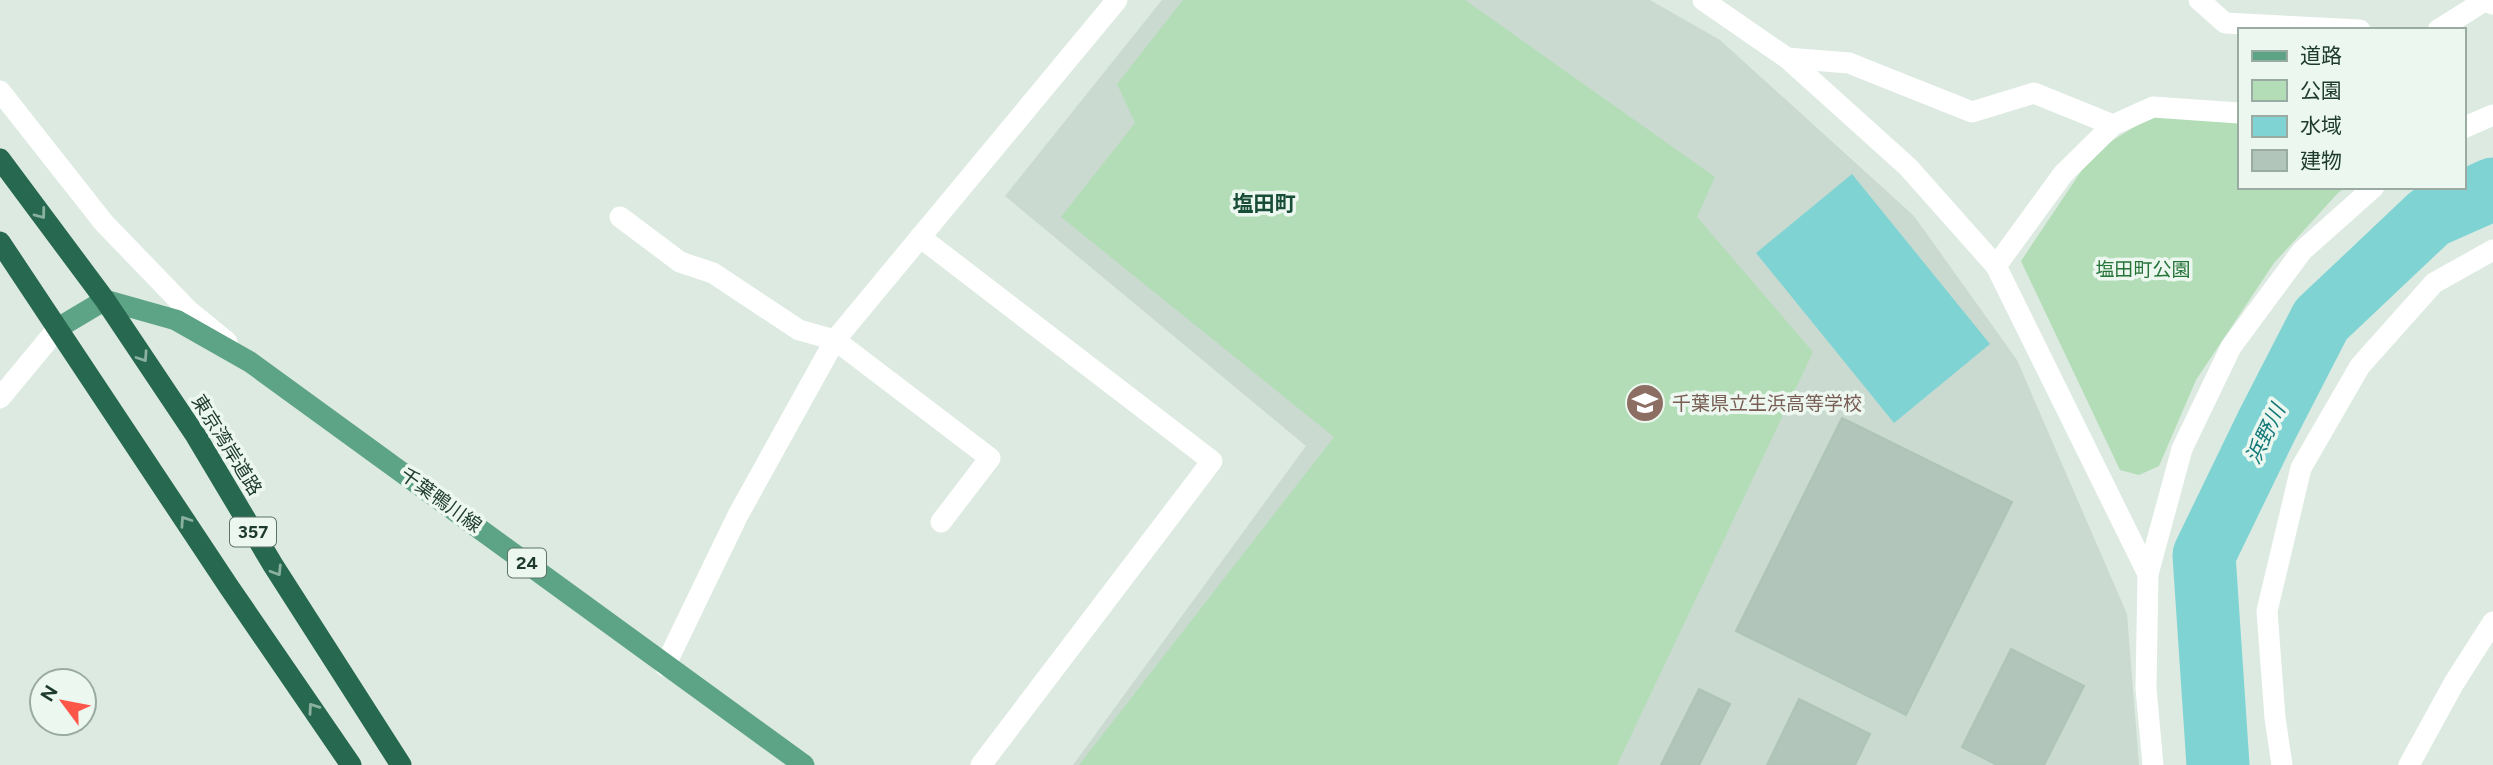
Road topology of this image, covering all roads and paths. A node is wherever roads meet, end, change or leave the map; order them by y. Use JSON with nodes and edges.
{"nodes":[{"id":1,"x":1117,"y":0,"type":"edge"},
{"id":2,"x":1703,"y":0,"type":"edge"},
{"id":3,"x":2199,"y":0,"type":"edge"},
{"id":4,"x":2487,"y":2,"type":"edge"},
{"id":5,"x":2321,"y":28,"type":"edge"},
{"id":6,"x":2442,"y":28,"type":"edge"},
{"id":7,"x":1787,"y":58,"type":"junction"},
{"id":8,"x":5,"y":97,"type":"edge"},
{"id":9,"x":2238,"y":113,"type":"edge"},
{"id":10,"x":2493,"y":116,"type":"edge"},
{"id":11,"x":2113,"y":125,"type":"junction"},
{"id":12,"x":2465,"y":127,"type":"edge"},
{"id":13,"x":0,"y":159,"type":"edge"},
{"id":14,"x":2372,"y":189,"type":"edge"},
{"id":15,"x":620,"y":217,"type":"dead end"},
{"id":16,"x":920,"y":237,"type":"junction"},
{"id":17,"x":0,"y":242,"type":"edge"},
{"id":18,"x":2493,"y":250,"type":"edge"},
{"id":19,"x":1996,"y":266,"type":"junction"},
{"id":20,"x":105,"y":300,"type":"junction"},
{"id":21,"x":58,"y":328,"type":"junction"},
{"id":22,"x":835,"y":340,"type":"junction"},
{"id":23,"x":250,"y":362,"type":"junction"},
{"id":24,"x":0,"y":398,"type":"edge"},
{"id":25,"x":941,"y":522,"type":"dead end"},
{"id":26,"x":2148,"y":573,"type":"junction"},
{"id":27,"x":2493,"y":622,"type":"edge"},
{"id":28,"x":665,"y":666,"type":"junction"},
{"id":29,"x":351,"y":765,"type":"edge"},
{"id":30,"x":401,"y":765,"type":"edge"},
{"id":31,"x":804,"y":765,"type":"edge"},
{"id":32,"x":981,"y":765,"type":"edge"},
{"id":33,"x":2153,"y":765,"type":"edge"},
{"id":34,"x":2282,"y":765,"type":"edge"},
{"id":35,"x":2409,"y":765,"type":"edge"}],
"edges":[{"from":1,"to":16,"type":"street"},
{"from":2,"to":7,"type":"street"},
{"from":3,"to":5,"type":"street"},
{"from":4,"to":6,"type":"street"},
{"from":7,"to":11,"type":"street"},
{"from":7,"to":19,"type":"street"},
{"from":8,"to":23,"type":"street"},
{"from":9,"to":11,"type":"street"},
{"from":10,"to":12,"type":"street"},
{"from":11,"to":19,"type":"street"},
{"from":13,"to":20,"type":"highway","name":"東京湾岸道路","number":"357","one_way":true},
{"from":14,"to":26,"type":"street"},
{"from":15,"to":22,"type":"street"},
{"from":16,"to":22,"type":"street"},
{"from":16,"to":32,"type":"street"},
{"from":17,"to":21,"type":"highway","number":"357"},
{"from":18,"to":34,"type":"street"},
{"from":19,"to":26,"type":"street"},
{"from":20,"to":21,"type":"main road"},
{"from":20,"to":23,"type":"main road","name":"千葉鴨川線","number":"24"},
{"from":20,"to":30,"type":"highway","name":"東京湾岸道路","number":"357","one_way":true},
{"from":21,"to":24,"type":"street"},
{"from":29,"to":21,"type":"highway","number":"357","one_way":true},
{"from":22,"to":25,"type":"street"},
{"from":22,"to":28,"type":"street"},
{"from":23,"to":28,"type":"main road","name":"千葉鴨川線","number":"24"},
{"from":26,"to":33,"type":"street"},
{"from":27,"to":35,"type":"street"},
{"from":28,"to":31,"type":"main road","name":"千葉鴨川線","number":"24"}]}
